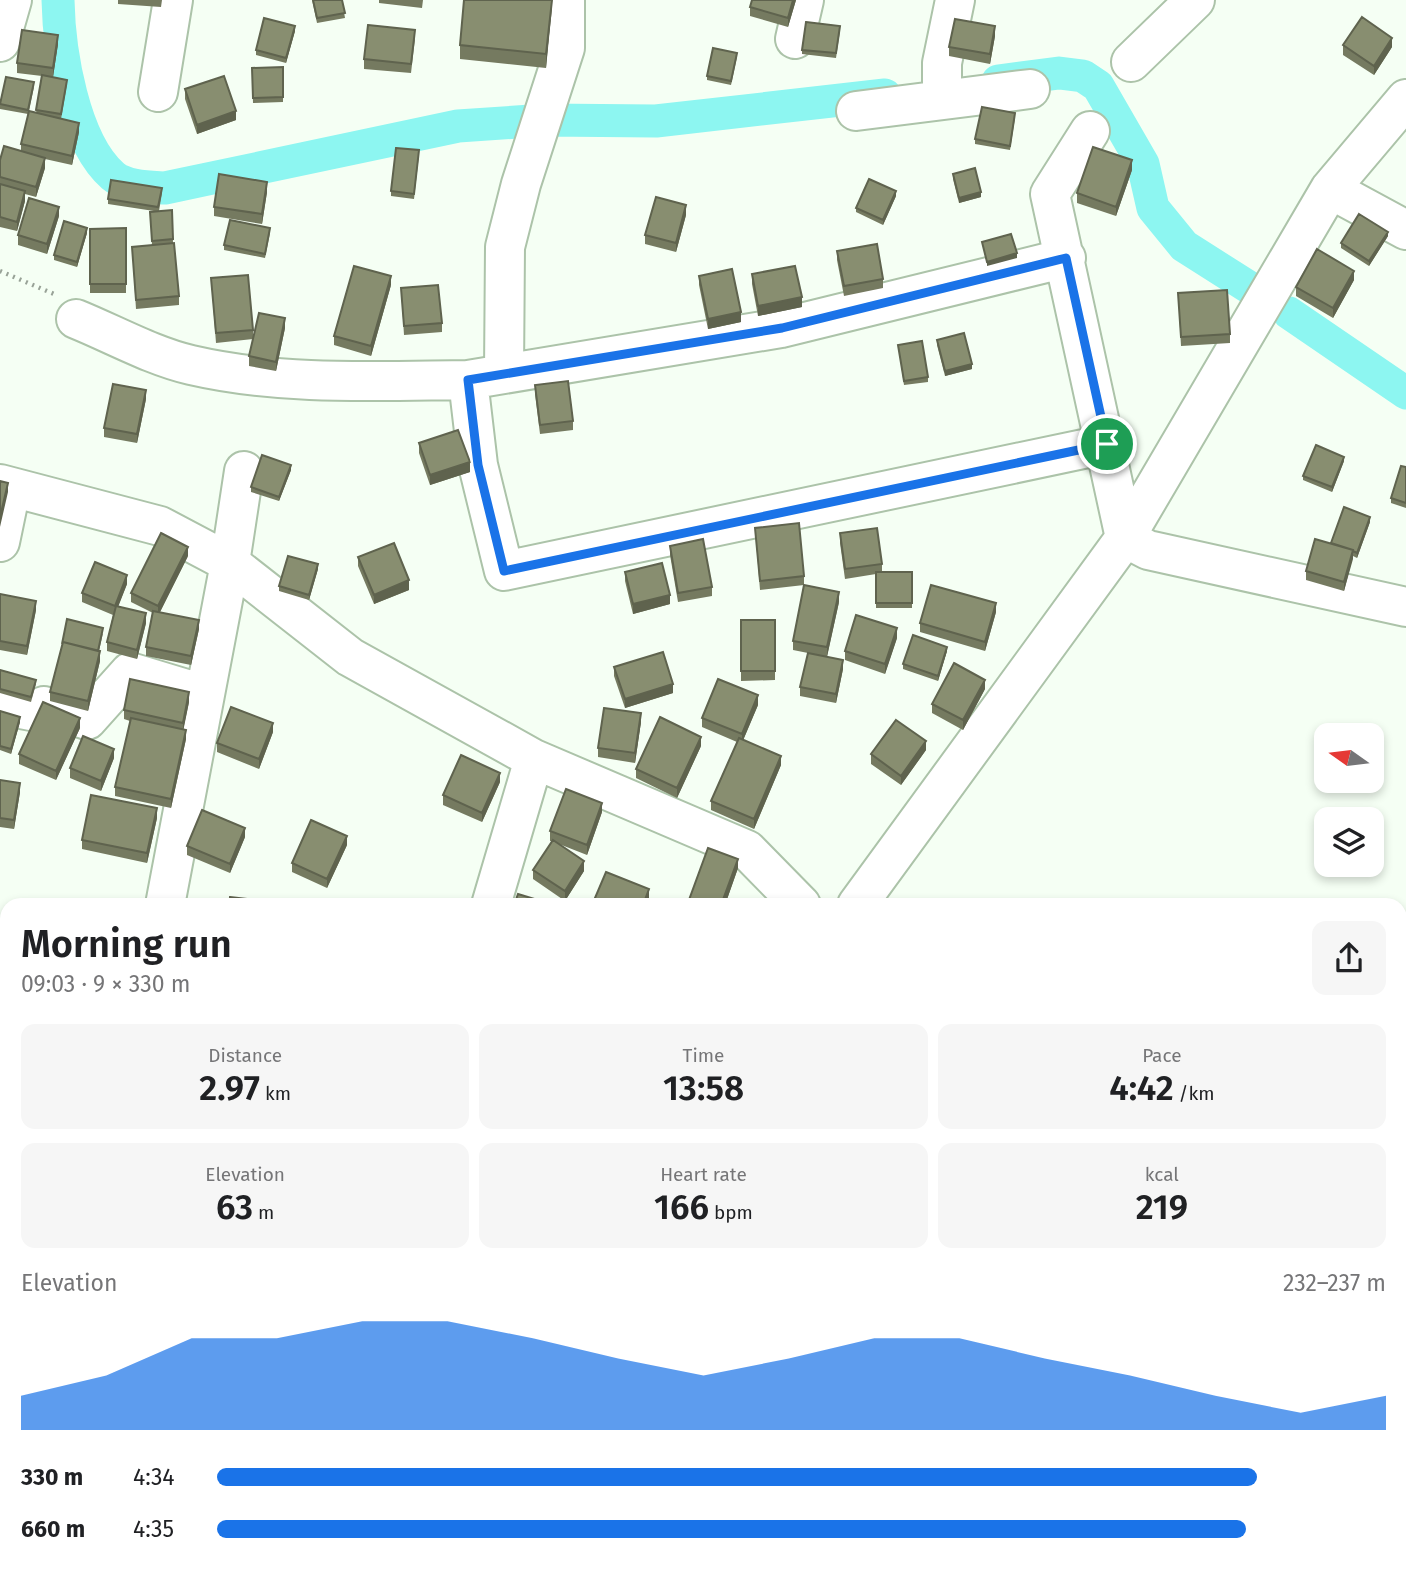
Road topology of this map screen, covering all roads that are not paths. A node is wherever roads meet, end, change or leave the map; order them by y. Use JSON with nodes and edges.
{"nodes":[{"id":1,"x":12,"y":0,"type":"edge"},
{"id":2,"x":173,"y":0,"type":"edge"},
{"id":3,"x":565,"y":0,"type":"edge"},
{"id":4,"x":804,"y":0,"type":"edge"},
{"id":5,"x":955,"y":0,"type":"edge"},
{"id":6,"x":1195,"y":0,"type":"edge"},
{"id":7,"x":795,"y":39,"type":"dead end"},
{"id":8,"x":0,"y":42,"type":"edge"},
{"id":9,"x":1131,"y":62,"type":"dead end"},
{"id":10,"x":1030,"y":89,"type":"dead end"},
{"id":11,"x":941,"y":91,"type":"junction"},
{"id":12,"x":158,"y":92,"type":"dead end"},
{"id":13,"x":1406,"y":99,"type":"edge"},
{"id":14,"x":856,"y":111,"type":"dead end"},
{"id":15,"x":1090,"y":131,"type":"dead end"},
{"id":16,"x":1330,"y":189,"type":"junction"},
{"id":17,"x":1406,"y":230,"type":"edge"},
{"id":18,"x":1066,"y":258,"type":"junction"},
{"id":19,"x":76,"y":319,"type":"road end"},
{"id":20,"x":486,"y":377,"type":"junction"},
{"id":21,"x":1107,"y":444,"type":"junction"},
{"id":22,"x":244,"y":471,"type":"dead end"},
{"id":23,"x":6,"y":487,"type":"edge"},
{"id":24,"x":1125,"y":538,"type":"junction"},
{"id":25,"x":0,"y":542,"type":"edge"},
{"id":26,"x":230,"y":563,"type":"junction"},
{"id":27,"x":1406,"y":607,"type":"edge"},
{"id":28,"x":203,"y":694,"type":"junction"},
{"id":29,"x":0,"y":705,"type":"edge"},
{"id":30,"x":534,"y":759,"type":"junction"},
{"id":31,"x":166,"y":898,"type":"edge"},
{"id":32,"x":493,"y":898,"type":"edge"},
{"id":33,"x":794,"y":898,"type":"edge"},
{"id":34,"x":862,"y":898,"type":"edge"}],
"edges":[{"from":1,"to":8,"type":"street"},
{"from":2,"to":12,"type":"street"},
{"from":3,"to":20,"type":"street"},
{"from":4,"to":7,"type":"street"},
{"from":5,"to":11,"type":"street"},
{"from":6,"to":9,"type":"street"},
{"from":10,"to":11,"type":"street"},
{"from":11,"to":14,"type":"street"},
{"from":13,"to":16,"type":"street"},
{"from":15,"to":18,"type":"street"},
{"from":16,"to":17,"type":"street"},
{"from":16,"to":24,"type":"street"},
{"from":18,"to":20,"type":"street"},
{"from":18,"to":21,"type":"street"},
{"from":19,"to":20,"type":"street"},
{"from":20,"to":21,"type":"street"},
{"from":21,"to":24,"type":"street"},
{"from":22,"to":26,"type":"street"},
{"from":23,"to":25,"type":"street"},
{"from":23,"to":26,"type":"street"},
{"from":24,"to":27,"type":"street"},
{"from":24,"to":34,"type":"street"},
{"from":26,"to":28,"type":"street"},
{"from":26,"to":30,"type":"street"},
{"from":28,"to":29,"type":"street"},
{"from":28,"to":31,"type":"street"},
{"from":30,"to":32,"type":"street"},
{"from":30,"to":33,"type":"street"}]}
